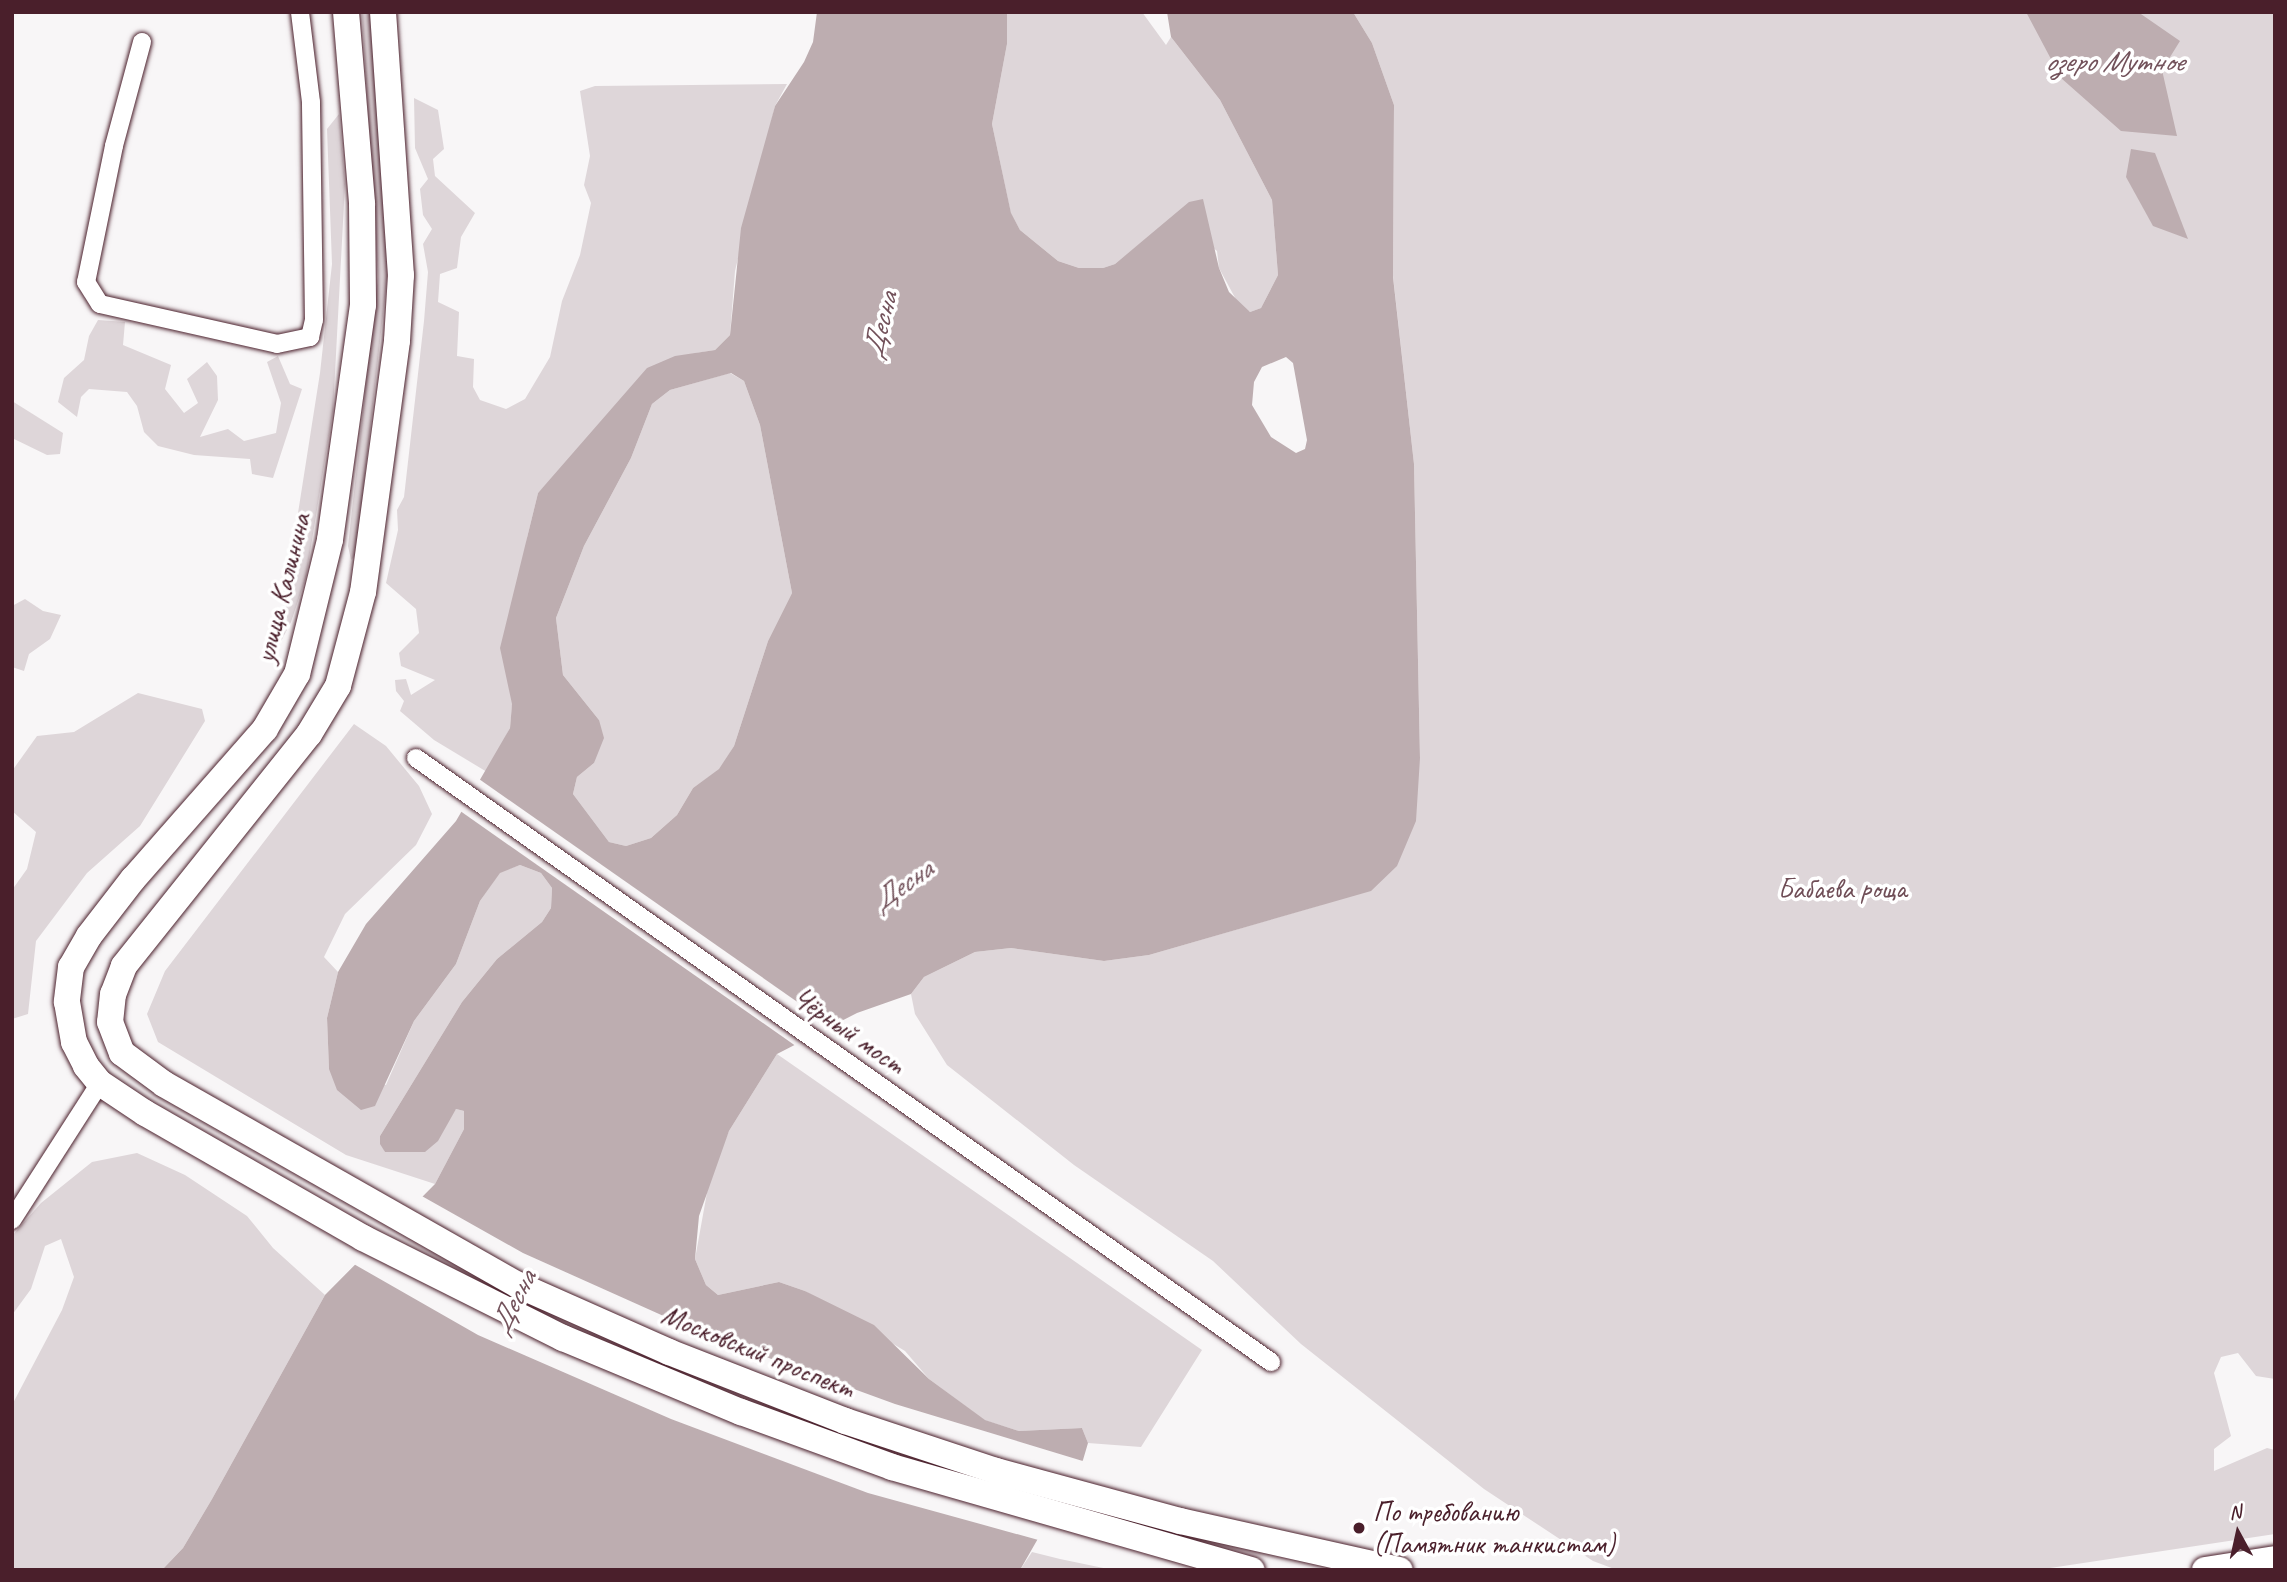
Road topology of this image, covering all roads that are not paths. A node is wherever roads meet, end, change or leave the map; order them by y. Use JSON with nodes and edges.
{"nodes":[{"id":1,"x":300,"y":12,"type":"edge"},
{"id":2,"x":346,"y":12,"type":"edge"},
{"id":3,"x":383,"y":12,"type":"edge"},
{"id":4,"x":142,"y":42,"type":"dead end"},
{"id":5,"x":420,"y":761,"type":"dead end"},
{"id":6,"x":100,"y":1083,"type":"junction"},
{"id":7,"x":145,"y":1113,"type":"joint"},
{"id":8,"x":12,"y":1220,"type":"edge"},
{"id":9,"x":1271,"y":1362,"type":"dead end"},
{"id":10,"x":2275,"y":1559,"type":"edge"},
{"id":11,"x":1252,"y":1570,"type":"edge"},
{"id":12,"x":1400,"y":1570,"type":"edge"},
{"id":13,"x":2205,"y":1570,"type":"edge"}],
"edges":[{"from":1,"to":4,"type":"street"},
{"from":2,"to":6,"type":"main road","name":"улица Калинина"},
{"from":3,"to":12,"type":"main road","name":"Московский проспект"},
{"from":5,"to":9,"type":"street","name":"Чёрный мост"},
{"from":6,"to":7,"type":"main road","name":"улица Калинина"},
{"from":6,"to":8,"type":"street"},
{"from":7,"to":11,"type":"main road","name":"Московский проспект"},
{"from":10,"to":13,"type":"main road"}]}
